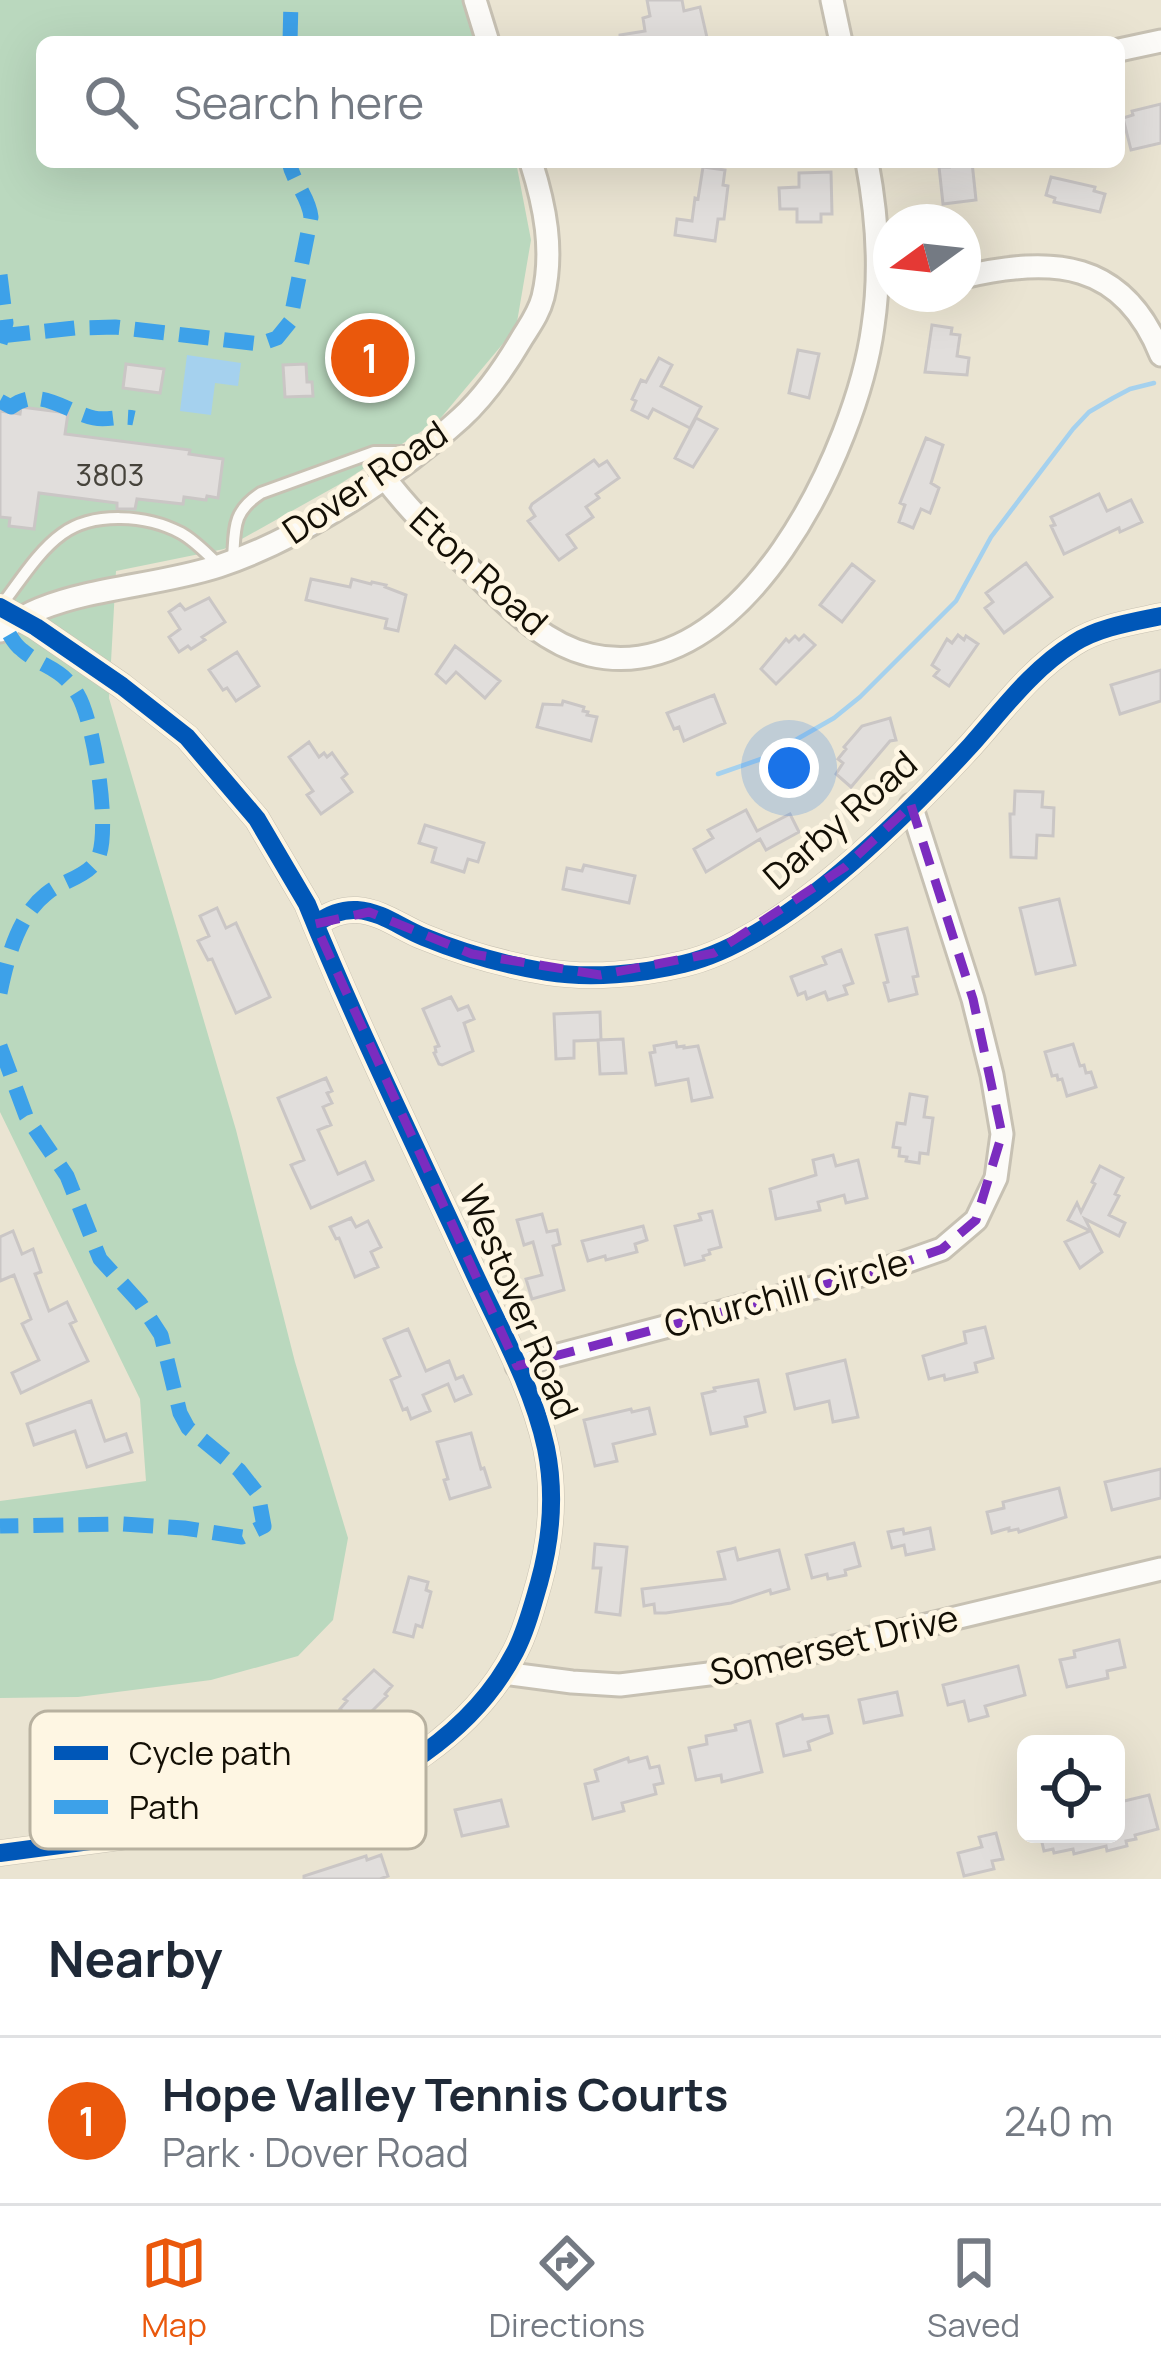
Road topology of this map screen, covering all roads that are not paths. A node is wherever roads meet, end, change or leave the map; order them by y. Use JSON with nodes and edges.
{"nodes":[{"id":1,"x":475,"y":0,"type":"edge"},
{"id":2,"x":832,"y":0,"type":"edge"},
{"id":3,"x":486,"y":36,"type":"edge"},
{"id":4,"x":840,"y":36,"type":"edge"},
{"id":5,"x":1161,"y":41,"type":"edge"},
{"id":6,"x":1125,"y":49,"type":"edge"},
{"id":7,"x":532,"y":168,"type":"edge"},
{"id":8,"x":868,"y":168,"type":"edge"},
{"id":9,"x":873,"y":207,"type":"edge"},
{"id":10,"x":981,"y":274,"type":"edge"},
{"id":11,"x":877,"y":312,"type":"edge"},
{"id":12,"x":1161,"y":355,"type":"edge"},
{"id":13,"x":418,"y":452,"type":"junction"},
{"id":14,"x":384,"y":477,"type":"junction"},
{"id":15,"x":226,"y":563,"type":"junction"},
{"id":16,"x":7,"y":611,"type":"edge"},
{"id":17,"x":1161,"y":616,"type":"edge"},
{"id":18,"x":0,"y":631,"type":"edge"},
{"id":19,"x":911,"y":805,"type":"junction"},
{"id":20,"x":315,"y":924,"type":"junction"},
{"id":21,"x":517,"y":1366,"type":"junction"},
{"id":22,"x":1161,"y":1569,"type":"edge"},
{"id":23,"x":503,"y":1673,"type":"junction"},
{"id":24,"x":426,"y":1749,"type":"edge"},
{"id":25,"x":31,"y":1849,"type":"edge"},
{"id":26,"x":0,"y":1853,"type":"edge"}],
"edges":[{"from":1,"to":3,"type":"street"},
{"from":2,"to":4,"type":"street"},
{"from":5,"to":6,"type":"street"},
{"from":7,"to":13,"type":"street","name":"Dover Road"},
{"from":8,"to":9,"type":"street","name":"Eton Road"},
{"from":10,"to":12,"type":"street"},
{"from":11,"to":14,"type":"street","name":"Eton Road"},
{"from":13,"to":14,"type":"street","name":"Dover Road"},
{"from":13,"to":15,"type":"lane"},
{"from":14,"to":15,"type":"street","name":"Dover Road"},
{"from":15,"to":16,"type":"street","name":"Dover Road"},
{"from":15,"to":16,"type":"lane"},
{"from":16,"to":18,"type":"street","name":"Dover Road"},
{"from":16,"to":20,"type":"street","name":"Westover Road"},
{"from":17,"to":19,"type":"street","name":"Darby Road"},
{"from":19,"to":20,"type":"street","name":"Darby Road"},
{"from":19,"to":21,"type":"street","name":"Churchill Circle"},
{"from":20,"to":21,"type":"street","name":"Westover Road"},
{"from":21,"to":23,"type":"street","name":"Westover Road"},
{"from":22,"to":23,"type":"street","name":"Somerset Drive"},
{"from":23,"to":24,"type":"street","name":"Westover Road"},
{"from":25,"to":26,"type":"street","name":"Westover Road"}]}
